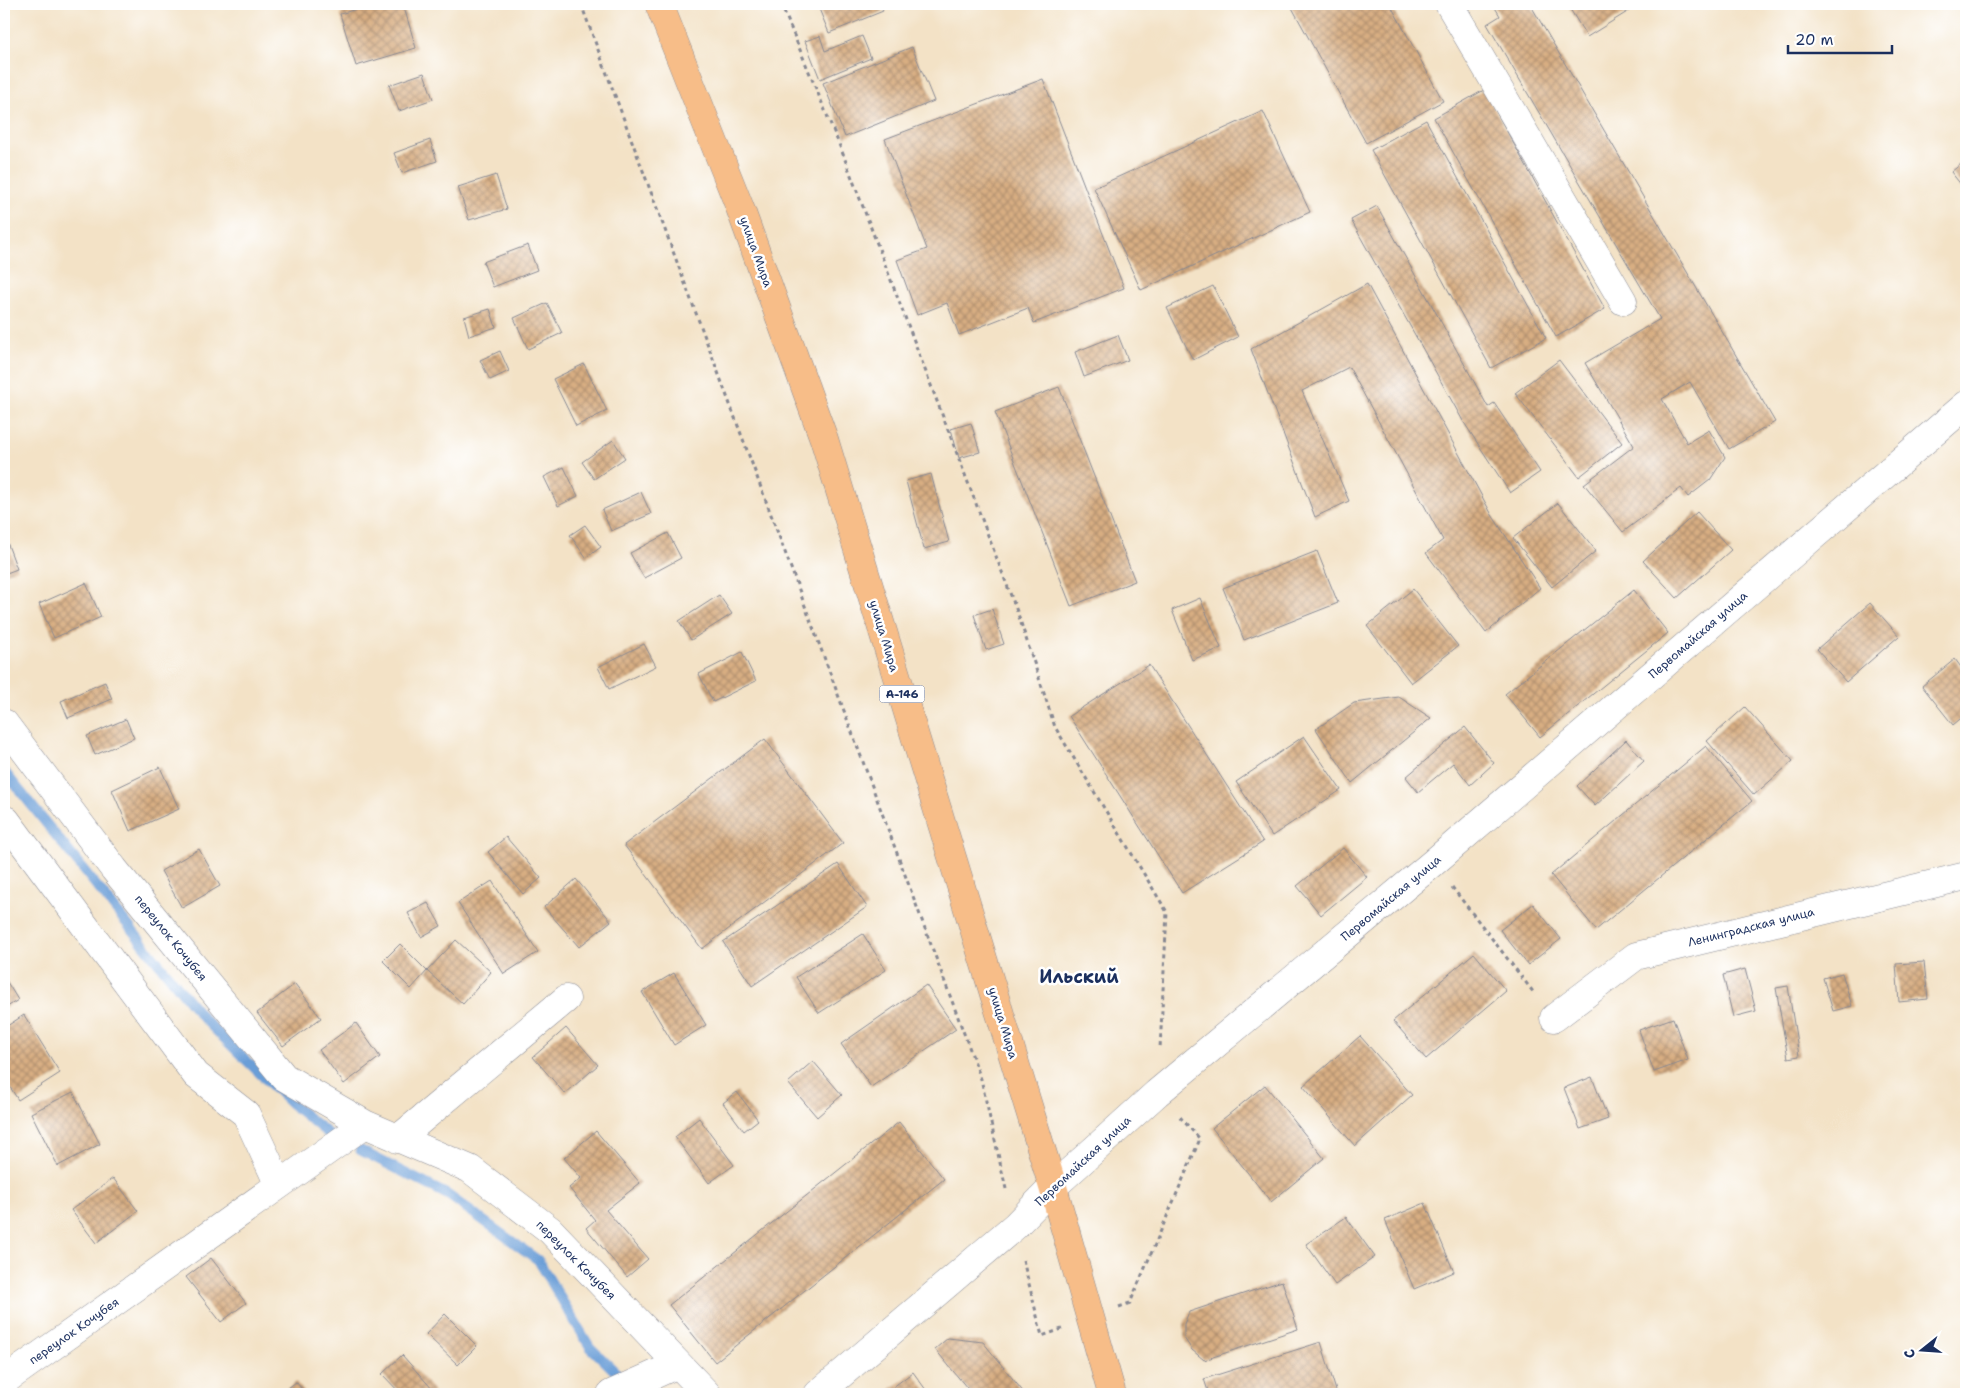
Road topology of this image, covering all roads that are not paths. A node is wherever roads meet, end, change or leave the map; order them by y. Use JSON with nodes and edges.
{"nodes":[{"id":1,"x":659,"y":4,"type":"edge"},
{"id":2,"x":1449,"y":4,"type":"edge"},
{"id":3,"x":1623,"y":301,"type":"dead end"},
{"id":4,"x":1966,"y":405,"type":"edge"},
{"id":5,"x":4,"y":723,"type":"edge"},
{"id":6,"x":6,"y":820,"type":"dead end"},
{"id":7,"x":1966,"y":876,"type":"edge"},
{"id":8,"x":566,"y":999,"type":"dead end"},
{"id":9,"x":1554,"y":1018,"type":"road end"},
{"id":10,"x":365,"y":1124,"type":"junction"},
{"id":11,"x":398,"y":1139,"type":"junction"},
{"id":12,"x":279,"y":1185,"type":"junction"},
{"id":13,"x":1053,"y":1187,"type":"junction"},
{"id":14,"x":678,"y":1364,"type":"junction"},
{"id":15,"x":4,"y":1381,"type":"edge"},
{"id":16,"x":610,"y":1394,"type":"edge"},
{"id":17,"x":707,"y":1394,"type":"edge"},
{"id":18,"x":818,"y":1394,"type":"edge"},
{"id":19,"x":1112,"y":1394,"type":"edge"}],
"edges":[{"from":1,"to":13,"type":"highway","name":"улица Мира","number":"А-146"},
{"from":2,"to":3,"type":"street"},
{"from":4,"to":13,"type":"street","name":"Первомайская улица"},
{"from":5,"to":10,"type":"street","name":"переулок Кочубея"},
{"from":6,"to":12,"type":"street"},
{"from":7,"to":9,"type":"street","name":"Ленинградская улица"},
{"from":8,"to":11,"type":"street"},
{"from":10,"to":11,"type":"street","name":"переулок Кочубея"},
{"from":10,"to":12,"type":"street","name":"переулок Кочубея"},
{"from":11,"to":14,"type":"street","name":"переулок Кочубея"},
{"from":12,"to":15,"type":"street","name":"переулок Кочубея"},
{"from":13,"to":18,"type":"street","name":"Первомайская улица"},
{"from":13,"to":19,"type":"highway","name":"улица Мира","number":"А-146"},
{"from":14,"to":16,"type":"street"},
{"from":14,"to":17,"type":"street","name":"переулок Кочубея"}]}
